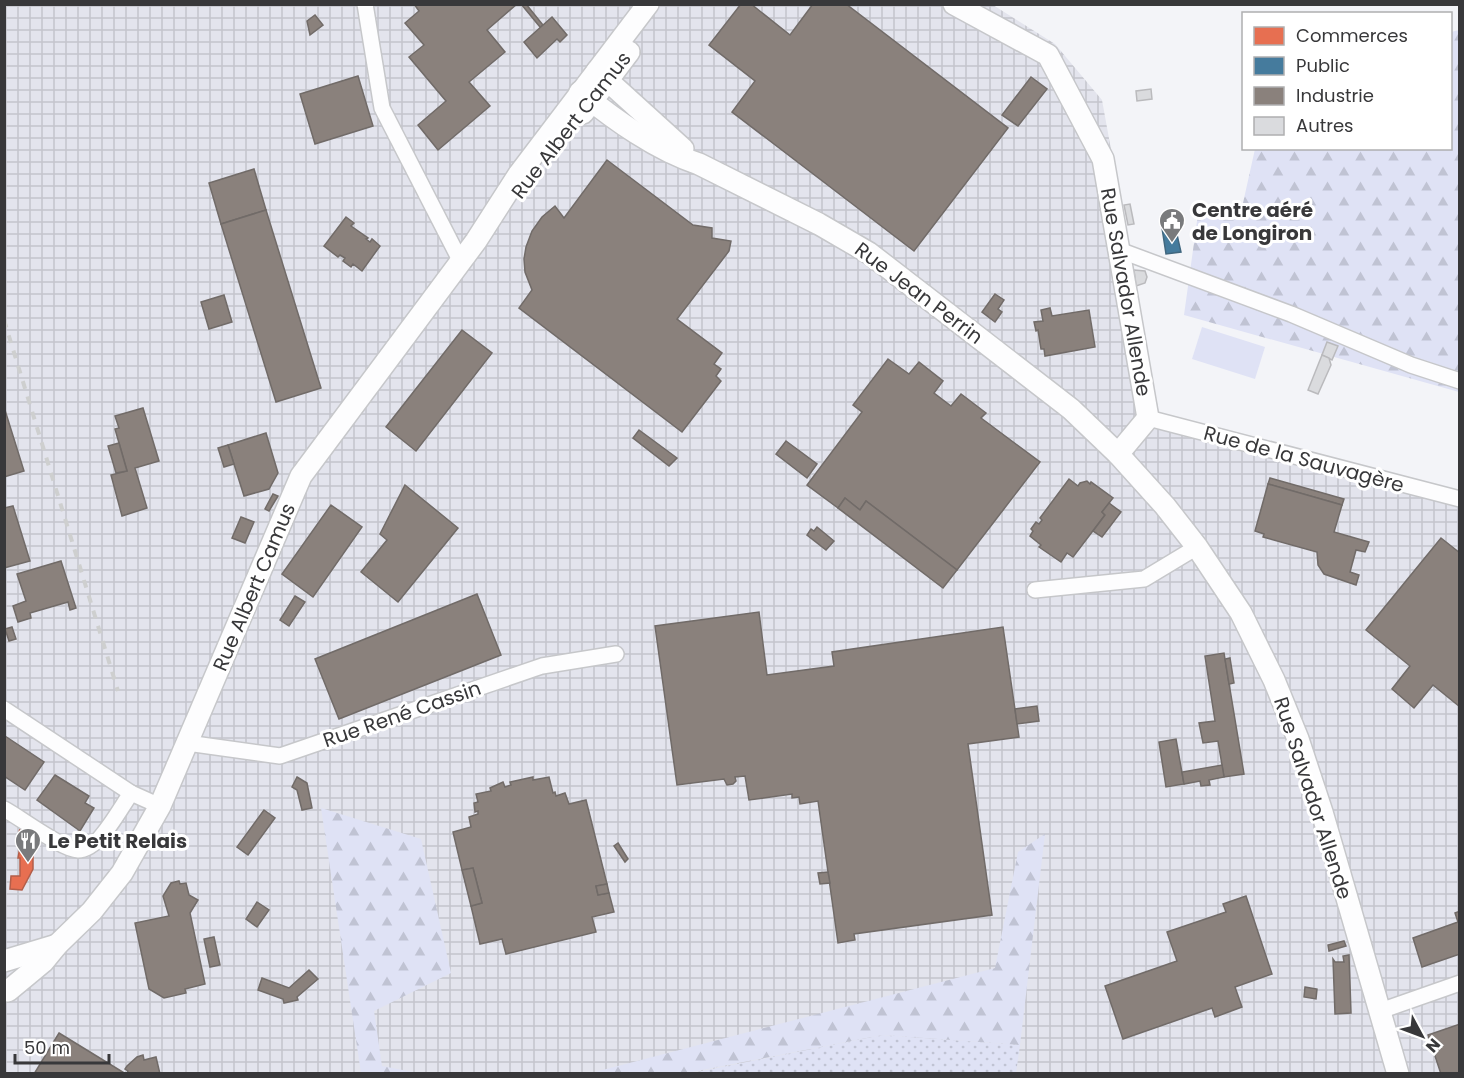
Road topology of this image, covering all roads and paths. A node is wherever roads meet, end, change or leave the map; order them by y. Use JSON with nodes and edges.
{"nodes":[{"id":1,"x":365,"y":4,"type":"edge"},
{"id":2,"x":648,"y":4,"type":"edge"},
{"id":3,"x":662,"y":4,"type":"edge"},
{"id":4,"x":954,"y":4,"type":"edge"},
{"id":5,"x":603,"y":76,"type":"junction"},
{"id":6,"x":586,"y":97,"type":"junction"},
{"id":7,"x":699,"y":164,"type":"junction"},
{"id":8,"x":1119,"y":250,"type":"junction"},
{"id":9,"x":461,"y":262,"type":"junction"},
{"id":10,"x":1460,"y":381,"type":"edge"},
{"id":11,"x":1148,"y":418,"type":"junction"},
{"id":12,"x":1118,"y":454,"type":"junction"},
{"id":13,"x":1460,"y":500,"type":"edge"},
{"id":14,"x":1197,"y":546,"type":"junction"},
{"id":15,"x":1035,"y":590,"type":"dead end"},
{"id":16,"x":616,"y":654,"type":"dead end"},
{"id":17,"x":4,"y":709,"type":"edge"},
{"id":18,"x":187,"y":743,"type":"junction"},
{"id":19,"x":131,"y":793,"type":"junction"},
{"id":20,"x":160,"y":806,"type":"junction"},
{"id":21,"x":4,"y":809,"type":"edge"},
{"id":22,"x":57,"y":945,"type":"junction"},
{"id":23,"x":4,"y":961,"type":"edge"},
{"id":24,"x":4,"y":968,"type":"edge"},
{"id":25,"x":1460,"y":983,"type":"edge"},
{"id":26,"x":6,"y":995,"type":"edge"},
{"id":27,"x":1380,"y":1011,"type":"junction"},
{"id":28,"x":1398,"y":1074,"type":"edge"}],
"edges":[{"from":1,"to":9,"type":"street"},
{"from":2,"to":5,"type":"street","name":"Rue Albert Camus"},
{"from":3,"to":5,"type":"street","name":"Rue Albert Camus"},
{"from":4,"to":8,"type":"street","name":"Rue Salvador Allende"},
{"from":5,"to":6,"type":"street","name":"Rue Albert Camus"},
{"from":5,"to":7,"type":"street","name":"Rue Jean Perrin"},
{"from":6,"to":7,"type":"street","name":"Rue Jean Perrin"},
{"from":6,"to":9,"type":"street","name":"Rue Albert Camus"},
{"from":7,"to":12,"type":"street","name":"Rue Jean Perrin"},
{"from":8,"to":10,"type":"street"},
{"from":8,"to":11,"type":"street","name":"Rue Salvador Allende"},
{"from":9,"to":18,"type":"street","name":"Rue Albert Camus"},
{"from":11,"to":12,"type":"street","name":"Rue Salvador Allende"},
{"from":11,"to":13,"type":"street","name":"Rue de la Sauvagère"},
{"from":12,"to":14,"type":"street","name":"Rue Salvador Allende"},
{"from":14,"to":15,"type":"street"},
{"from":14,"to":27,"type":"street","name":"Rue Salvador Allende"},
{"from":16,"to":18,"type":"street","name":"Rue René Cassin"},
{"from":17,"to":19,"type":"street"},
{"from":18,"to":20,"type":"street","name":"Rue Albert Camus"},
{"from":19,"to":20,"type":"street"},
{"from":19,"to":21,"type":"street"},
{"from":20,"to":22,"type":"street","name":"Rue Albert Camus"},
{"from":22,"to":23,"type":"street","name":"Rue Albert Camus"},
{"from":22,"to":26,"type":"street","name":"Rue Albert Camus"},
{"from":24,"to":26,"type":"street"},
{"from":25,"to":27,"type":"street"},
{"from":27,"to":28,"type":"street","name":"Rue Salvador Allende"}]}
